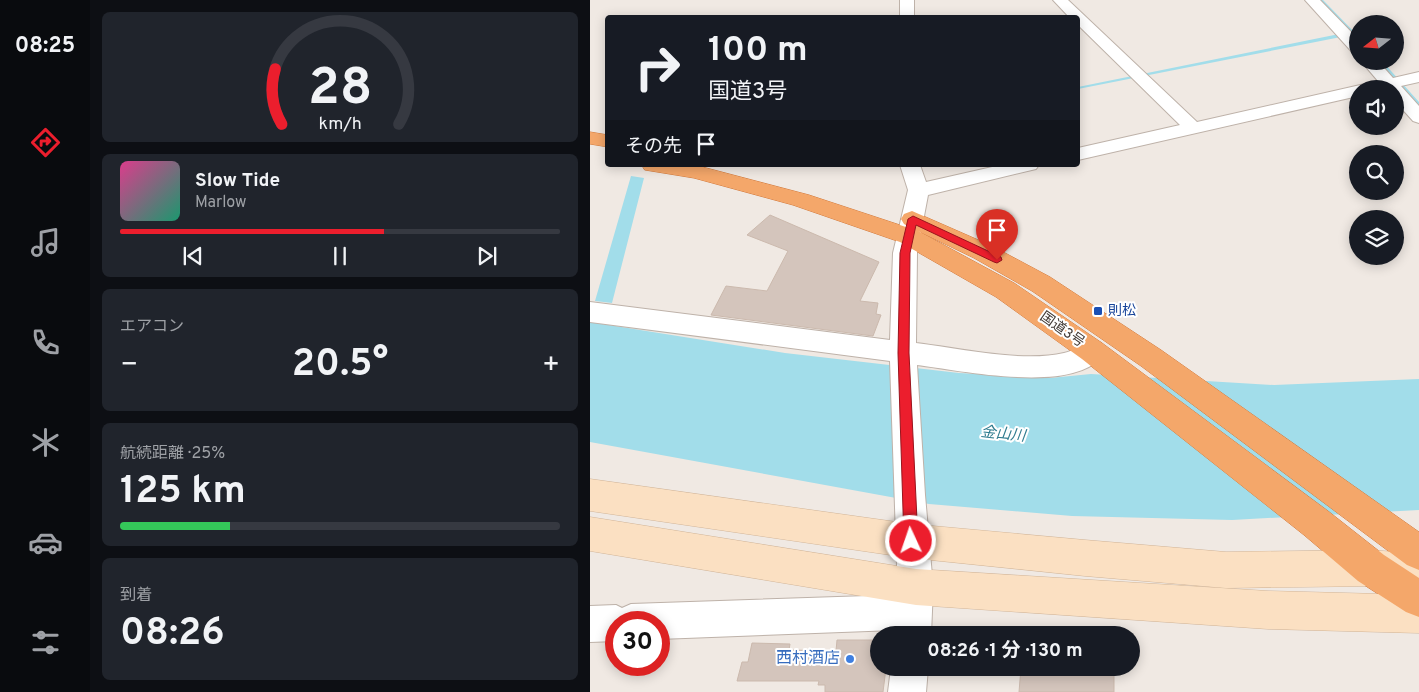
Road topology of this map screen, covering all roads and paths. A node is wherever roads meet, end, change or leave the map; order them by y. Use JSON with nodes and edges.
{"nodes":[{"id":1,"x":907,"y":0,"type":"edge"},
{"id":2,"x":1060,"y":0,"type":"edge"},
{"id":3,"x":1312,"y":0,"type":"edge"},
{"id":4,"x":907,"y":15,"type":"edge"},
{"id":5,"x":1075,"y":15,"type":"edge"},
{"id":6,"x":1080,"y":20,"type":"edge"},
{"id":7,"x":1349,"y":39,"type":"edge"},
{"id":8,"x":1382,"y":70,"type":"edge"},
{"id":9,"x":1395,"y":80,"type":"edge"},
{"id":10,"x":1404,"y":90,"type":"edge"},
{"id":11,"x":1349,"y":93,"type":"edge"},
{"id":12,"x":1419,"y":117,"type":"edge"},
{"id":13,"x":1193,"y":128,"type":"junction"},
{"id":14,"x":590,"y":138,"type":"edge"},
{"id":15,"x":605,"y":140,"type":"edge"},
{"id":16,"x":590,"y":154,"type":"edge"},
{"id":17,"x":1080,"y":154,"type":"edge"},
{"id":18,"x":605,"y":156,"type":"edge"},
{"id":19,"x":664,"y":167,"type":"edge"},
{"id":20,"x":745,"y":167,"type":"edge"},
{"id":21,"x":911,"y":167,"type":"edge"},
{"id":22,"x":1020,"y":167,"type":"edge"},
{"id":23,"x":918,"y":190,"type":"junction"},
{"id":24,"x":910,"y":228,"type":"junction"},
{"id":25,"x":590,"y":312,"type":"edge"},
{"id":26,"x":903,"y":353,"type":"junction"},
{"id":27,"x":1097,"y":355,"type":"junction"},
{"id":28,"x":590,"y":495,"type":"edge"},
{"id":29,"x":590,"y":534,"type":"edge"},
{"id":30,"x":911,"y":541,"type":"junction"},
{"id":31,"x":1419,"y":553,"type":"edge"},
{"id":32,"x":1371,"y":568,"type":"junction"},
{"id":33,"x":1419,"y":572,"type":"edge"},
{"id":34,"x":1419,"y":599,"type":"edge"},
{"id":35,"x":915,"y":611,"type":"edge"},
{"id":36,"x":1419,"y":614,"type":"edge"},
{"id":37,"x":670,"y":620,"type":"edge"},
{"id":38,"x":605,"y":623,"type":"edge"},
{"id":39,"x":590,"y":624,"type":"edge"},
{"id":40,"x":909,"y":676,"type":"edge"},
{"id":41,"x":907,"y":692,"type":"edge"}],
"edges":[{"from":1,"to":4,"type":"street"},
{"from":2,"to":5,"type":"street"},
{"from":3,"to":7,"type":"street"},
{"from":6,"to":13,"type":"street"},
{"from":8,"to":9,"type":"street"},
{"from":10,"to":12,"type":"street"},
{"from":11,"to":13,"type":"street"},
{"from":13,"to":17,"type":"street"},
{"from":14,"to":15,"type":"highway"},
{"from":16,"to":18,"type":"highway"},
{"from":19,"to":24,"type":"highway","name":"国道3号"},
{"from":20,"to":24,"type":"highway","name":"国道3号"},
{"from":21,"to":23,"type":"street"},
{"from":22,"to":23,"type":"street"},
{"from":23,"to":24,"type":"street"},
{"from":24,"to":26,"type":"street"},
{"from":24,"to":27,"type":"highway","name":"国道3号"},
{"from":24,"to":31,"type":"highway","name":"国道3号"},
{"from":25,"to":26,"type":"street"},
{"from":26,"to":27,"type":"street"},
{"from":26,"to":30,"type":"street"},
{"from":27,"to":32,"type":"highway","name":"国道3号"},
{"from":28,"to":30,"type":"street"},
{"from":29,"to":35,"type":"street"},
{"from":30,"to":32,"type":"street"},
{"from":30,"to":35,"type":"street"},
{"from":32,"to":33,"type":"street"},
{"from":32,"to":34,"type":"highway","name":"国道3号"},
{"from":35,"to":36,"type":"street"},
{"from":35,"to":37,"type":"street"},
{"from":38,"to":39,"type":"street"},
{"from":40,"to":41,"type":"street"}]}
